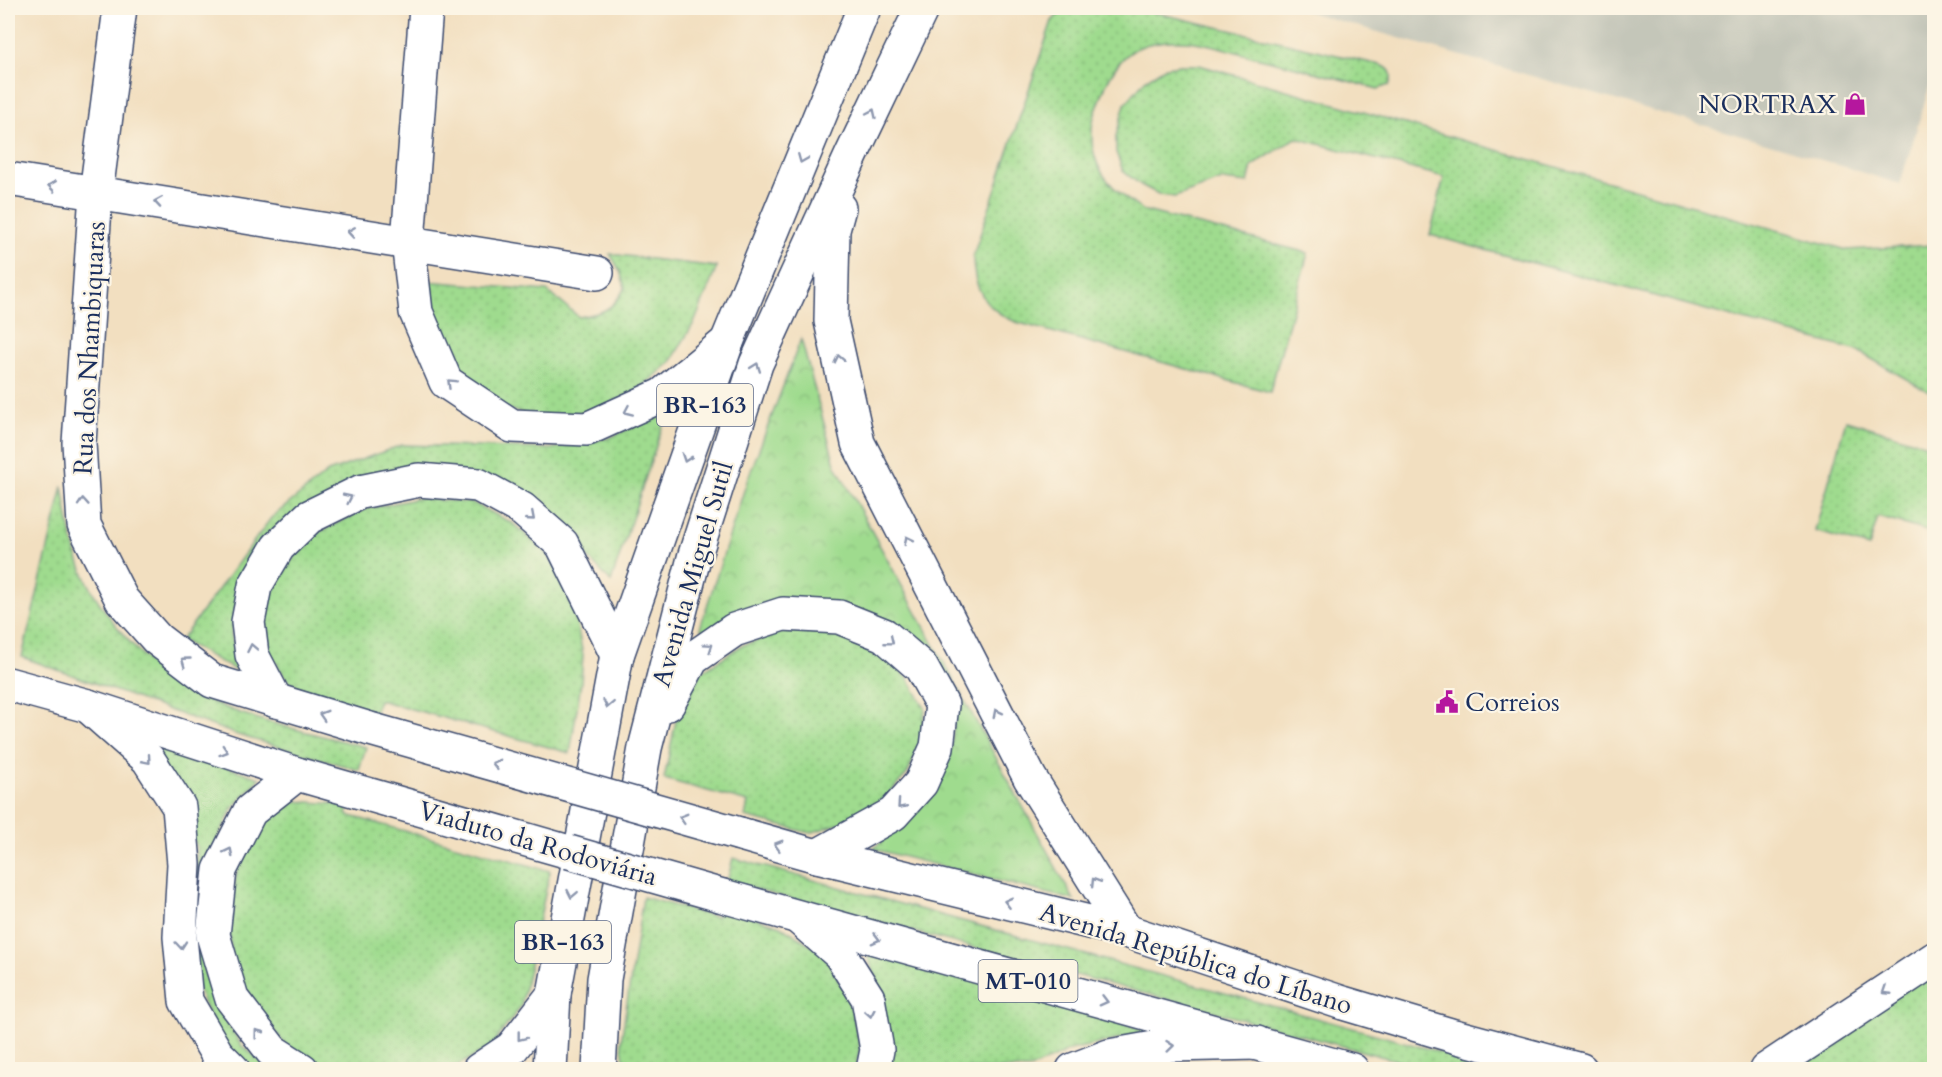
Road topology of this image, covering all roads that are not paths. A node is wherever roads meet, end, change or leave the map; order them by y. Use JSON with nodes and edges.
{"nodes":[{"id":1,"x":120,"y":8,"type":"edge"},
{"id":2,"x":426,"y":8,"type":"edge"},
{"id":3,"x":864,"y":8,"type":"edge"},
{"id":4,"x":922,"y":8,"type":"edge"},
{"id":5,"x":852,"y":154,"type":"junction"},
{"id":6,"x":8,"y":179,"type":"edge"},
{"id":7,"x":96,"y":193,"type":"junction"},
{"id":8,"x":408,"y":242,"type":"junction"},
{"id":9,"x":597,"y":273,"type":"dead end"},
{"id":10,"x":727,"y":342,"type":"junction"},
{"id":11,"x":617,"y":656,"type":"junction"},
{"id":12,"x":8,"y":684,"type":"edge"},
{"id":13,"x":276,"y":701,"type":"junction"},
{"id":14,"x":88,"y":706,"type":"junction"},
{"id":15,"x":645,"y":748,"type":"junction"},
{"id":16,"x":297,"y":774,"type":"junction"},
{"id":17,"x":740,"y":834,"type":"joint"},
{"id":18,"x":817,"y":856,"type":"junction"},
{"id":19,"x":799,"y":918,"type":"junction"},
{"id":20,"x":1126,"y":931,"type":"junction"},
{"id":21,"x":1935,"y":958,"type":"edge"},
{"id":22,"x":554,"y":994,"type":"junction"},
{"id":23,"x":603,"y":1010,"type":"junction"},
{"id":24,"x":1257,"y":1043,"type":"junction"},
{"id":25,"x":233,"y":1070,"type":"edge"},
{"id":26,"x":302,"y":1070,"type":"edge"},
{"id":27,"x":479,"y":1070,"type":"edge"},
{"id":28,"x":550,"y":1070,"type":"edge"},
{"id":29,"x":599,"y":1070,"type":"edge"},
{"id":30,"x":616,"y":1070,"type":"edge"},
{"id":31,"x":873,"y":1070,"type":"edge"},
{"id":32,"x":1073,"y":1070,"type":"edge"},
{"id":33,"x":1352,"y":1070,"type":"edge"},
{"id":34,"x":1581,"y":1070,"type":"edge"},
{"id":35,"x":1766,"y":1070,"type":"edge"}],
"edges":[{"from":1,"to":7,"type":"main road","name":"Rua dos Nhambiquaras"},
{"from":2,"to":8,"type":"main road"},
{"from":3,"to":10,"type":"main road","name":"Avenida Miguel Sutil","number":"BR-163","one_way":true},
{"from":5,"to":4,"type":"main road","name":"Avenida Miguel Sutil","one_way":true},
{"from":15,"to":5,"type":"main road","name":"Avenida Miguel Sutil","one_way":true},
{"from":20,"to":5,"type":"main road","one_way":true},
{"from":7,"to":6,"type":"main road","one_way":true},
{"from":8,"to":7,"type":"main road","one_way":true},
{"from":13,"to":7,"type":"main road","name":"Rua dos Nhambiquaras","one_way":true},
{"from":8,"to":9,"type":"main road"},
{"from":10,"to":8,"type":"main road","one_way":true},
{"from":10,"to":11,"type":"main road","name":"Avenida Miguel Sutil","number":"BR-163","one_way":true},
{"from":13,"to":11,"type":"main road","one_way":true},
{"from":11,"to":22,"type":"main road","name":"Avenida Miguel Sutil","number":"BR-163","one_way":true},
{"from":12,"to":14,"type":"main road","name":"Viaduto da Rodoviária"},
{"from":17,"to":13,"type":"main road","name":"Rua dos Nhambiquaras","one_way":true,"bridge":true},
{"from":14,"to":16,"type":"main road","name":"Viaduto da Rodoviária","one_way":true},
{"from":14,"to":25,"type":"main road","one_way":true},
{"from":15,"to":18,"type":"main road","one_way":true},
{"from":15,"to":23,"type":"main road","name":"Avenida Miguel Sutil","number":"BR-163"},
{"from":16,"to":19,"type":"main road","name":"Viaduto da Rodoviária","number":"MT-010","bridge":true},
{"from":26,"to":16,"type":"main road","one_way":true},
{"from":18,"to":17,"type":"main road","name":"Avenida República do Líbano","one_way":true},
{"from":20,"to":18,"type":"main road","name":"Avenida República do Líbano","one_way":true},
{"from":19,"to":24,"type":"main road","number":"MT-010","one_way":true},
{"from":19,"to":31,"type":"main road","one_way":true},
{"from":20,"to":34,"type":"main road","name":"Avenida República do Líbano"},
{"from":21,"to":35,"type":"main road","one_way":true},
{"from":22,"to":27,"type":"main road","one_way":true},
{"from":22,"to":28,"type":"main road","name":"Avenida Miguel Sutil","number":"BR-163"},
{"from":23,"to":29,"type":"main road","name":"Avenida Miguel Sutil","number":"BR-163"},
{"from":23,"to":30,"type":"main road"},
{"from":32,"to":24,"type":"main road","one_way":true},
{"from":24,"to":33,"type":"main road","number":"MT-010"}]}
